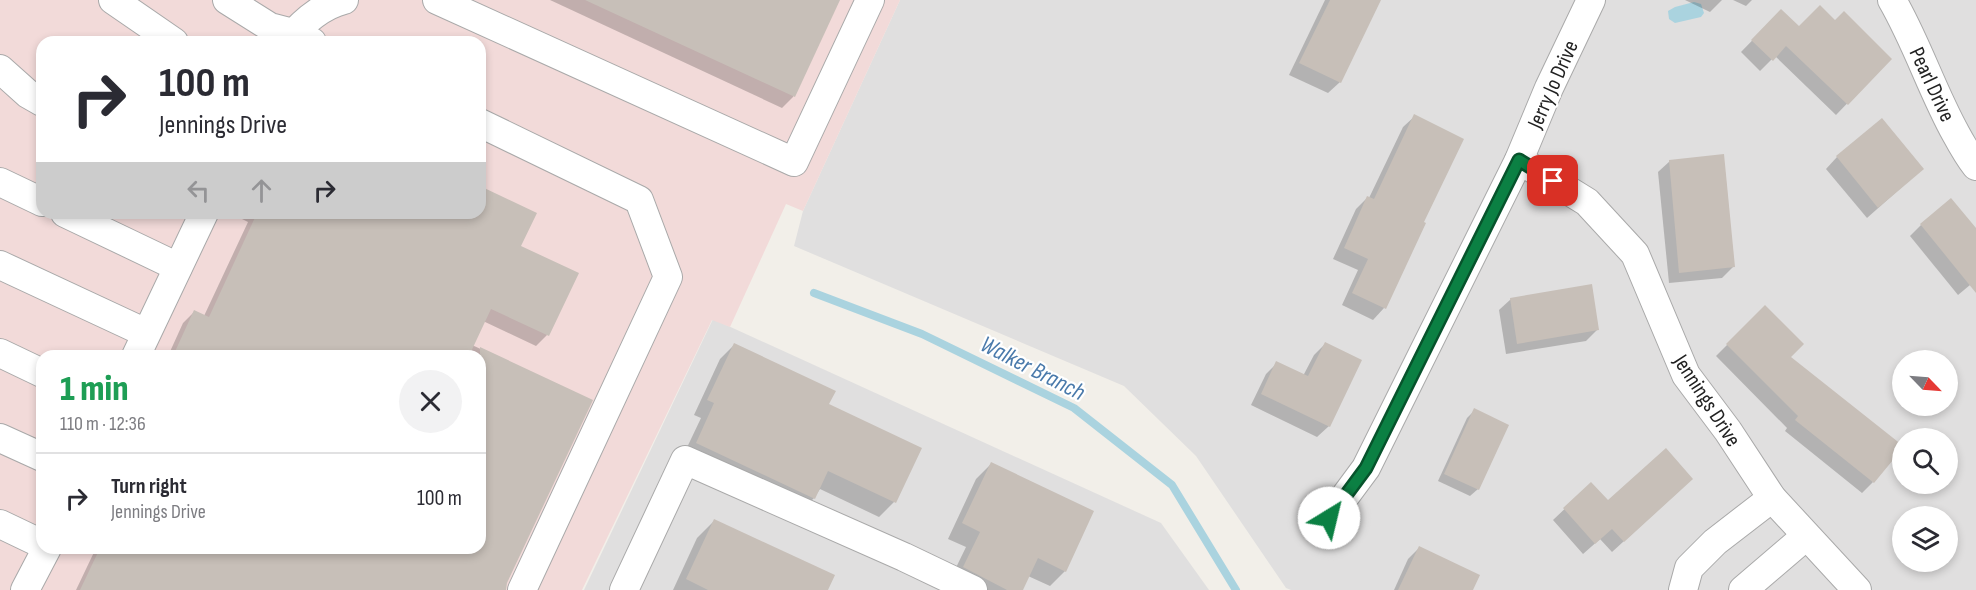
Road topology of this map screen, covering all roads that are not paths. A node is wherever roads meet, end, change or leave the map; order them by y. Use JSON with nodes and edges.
{"nodes":[{"id":1,"x":114,"y":0,"type":"edge"},
{"id":2,"x":227,"y":0,"type":"edge"},
{"id":3,"x":339,"y":0,"type":"edge"},
{"id":4,"x":436,"y":0,"type":"edge"},
{"id":5,"x":870,"y":0,"type":"edge"},
{"id":6,"x":1591,"y":0,"type":"edge"},
{"id":7,"x":1892,"y":0,"type":"edge"},
{"id":8,"x":165,"y":36,"type":"edge"},
{"id":9,"x":290,"y":36,"type":"edge"},
{"id":10,"x":298,"y":36,"type":"edge"},
{"id":11,"x":0,"y":69,"type":"edge"},
{"id":12,"x":36,"y":99,"type":"edge"},
{"id":13,"x":486,"y":126,"type":"edge"},
{"id":14,"x":1519,"y":160,"type":"junction"},
{"id":15,"x":1976,"y":166,"type":"edge"},
{"id":16,"x":0,"y":182,"type":"edge"},
{"id":17,"x":36,"y":199,"type":"edge"},
{"id":18,"x":78,"y":219,"type":"edge"},
{"id":19,"x":201,"y":219,"type":"edge"},
{"id":20,"x":0,"y":265,"type":"edge"},
{"id":21,"x":178,"y":267,"type":"junction"},
{"id":22,"x":141,"y":344,"type":"edge"},
{"id":23,"x":0,"y":353,"type":"edge"},
{"id":24,"x":36,"y":370,"type":"edge"},
{"id":25,"x":0,"y":438,"type":"edge"},
{"id":26,"x":36,"y":454,"type":"edge"},
{"id":27,"x":1772,"y":498,"type":"junction"},
{"id":28,"x":1329,"y":518,"type":"dead end"},
{"id":29,"x":0,"y":524,"type":"edge"},
{"id":30,"x":1806,"y":536,"type":"junction"},
{"id":31,"x":36,"y":541,"type":"edge"},
{"id":32,"x":44,"y":554,"type":"edge"},
{"id":33,"x":25,"y":590,"type":"edge"},
{"id":34,"x":522,"y":590,"type":"edge"},
{"id":35,"x":624,"y":590,"type":"edge"},
{"id":36,"x":973,"y":590,"type":"edge"},
{"id":37,"x":1683,"y":590,"type":"edge"},
{"id":38,"x":1743,"y":590,"type":"edge"},
{"id":39,"x":1857,"y":590,"type":"edge"}],
"edges":[{"from":1,"to":8,"type":"street"},
{"from":2,"to":9,"type":"street"},
{"from":3,"to":10,"type":"street"},
{"from":4,"to":5,"type":"street"},
{"from":6,"to":14,"type":"street","name":"Jerry Jo Drive"},
{"from":7,"to":15,"type":"street","name":"Pearl Drive"},
{"from":11,"to":12,"type":"street"},
{"from":13,"to":34,"type":"street"},
{"from":14,"to":27,"type":"street","name":"Jennings Drive"},
{"from":14,"to":28,"type":"street","name":"Jerry Jo Drive"},
{"from":16,"to":17,"type":"street"},
{"from":18,"to":21,"type":"street"},
{"from":19,"to":21,"type":"street"},
{"from":20,"to":22,"type":"street"},
{"from":21,"to":22,"type":"street"},
{"from":23,"to":24,"type":"street"},
{"from":25,"to":26,"type":"street"},
{"from":27,"to":30,"type":"street","name":"Jennings Drive"},
{"from":27,"to":37,"type":"street"},
{"from":29,"to":31,"type":"street"},
{"from":30,"to":38,"type":"street"},
{"from":30,"to":39,"type":"street","name":"Jennings Drive"},
{"from":32,"to":33,"type":"street"},
{"from":35,"to":36,"type":"street"}]}
